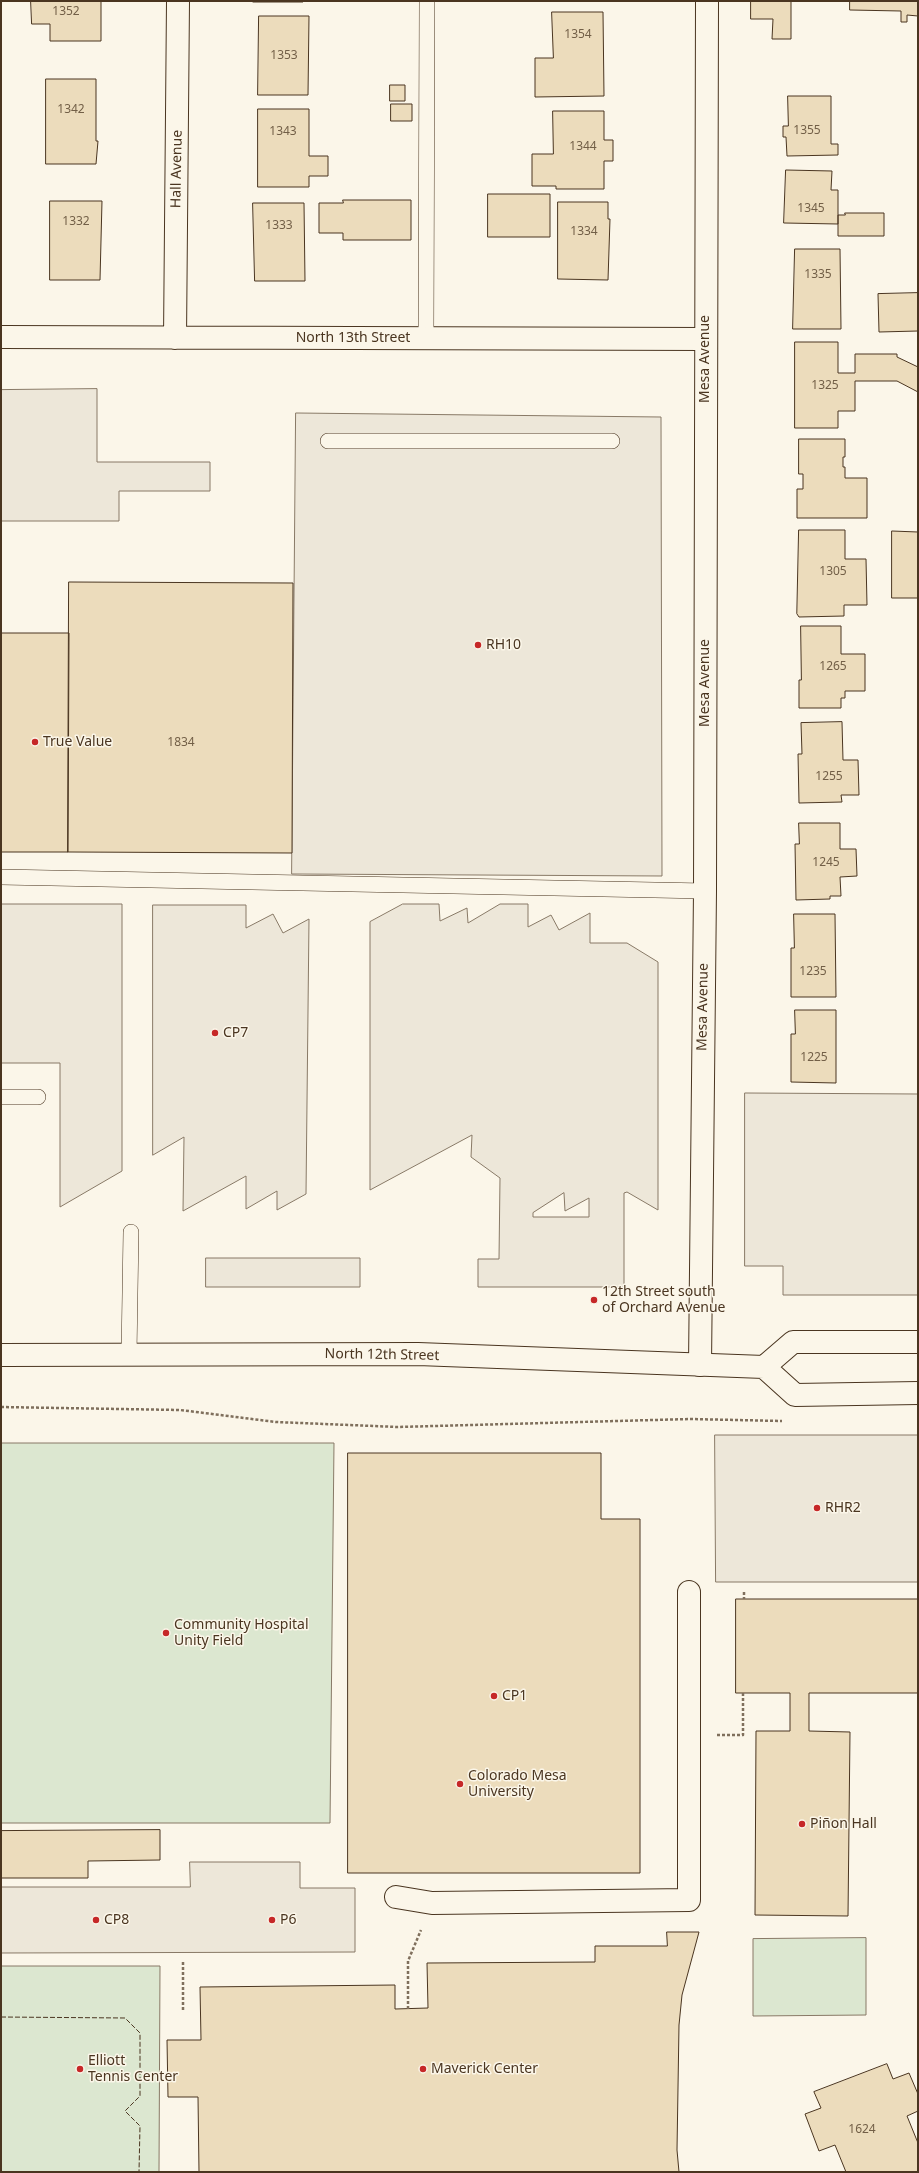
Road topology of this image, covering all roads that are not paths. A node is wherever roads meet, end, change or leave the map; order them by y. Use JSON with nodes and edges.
{"nodes":[{"id":1,"x":178,"y":1,"type":"edge"},
{"id":2,"x":427,"y":1,"type":"edge"},
{"id":3,"x":707,"y":1,"type":"edge"},
{"id":4,"x":1,"y":337,"type":"edge"},
{"id":5,"x":175,"y":338,"type":"junction"},
{"id":6,"x":426,"y":338,"type":"junction"},
{"id":7,"x":705,"y":339,"type":"junction"},
{"id":8,"x":328,"y":441,"type":"dead end"},
{"id":9,"x":612,"y":441,"type":"dead end"},
{"id":10,"x":1,"y":877,"type":"edge"},
{"id":11,"x":705,"y":891,"type":"junction"},
{"id":12,"x":1,"y":1097,"type":"edge"},
{"id":13,"x":38,"y":1097,"type":"dead end"},
{"id":14,"x":131,"y":1232,"type":"dead end"},
{"id":15,"x":918,"y":1342,"type":"edge"},
{"id":16,"x":1,"y":1354,"type":"edge"},
{"id":17,"x":129,"y":1354,"type":"junction"},
{"id":18,"x":700,"y":1365,"type":"junction"},
{"id":19,"x":764,"y":1367,"type":"junction"},
{"id":20,"x":918,"y":1393,"type":"edge"},
{"id":21,"x":689,"y":1592,"type":"dead end"},
{"id":22,"x":396,"y":1897,"type":"dead end"}],
"edges":[{"from":1,"to":5,"type":"street","name":"Hall Avenue"},
{"from":2,"to":6,"type":"lane"},
{"from":3,"to":7,"type":"street","name":"Mesa Avenue"},
{"from":4,"to":5,"type":"street","name":"North 13th Street"},
{"from":5,"to":6,"type":"street","name":"North 13th Street"},
{"from":6,"to":7,"type":"street","name":"North 13th Street"},
{"from":7,"to":11,"type":"street","name":"Mesa Avenue"},
{"from":8,"to":9,"type":"lane"},
{"from":10,"to":11,"type":"lane"},
{"from":11,"to":18,"type":"street","name":"Mesa Avenue"},
{"from":12,"to":13,"type":"lane"},
{"from":14,"to":17,"type":"lane"},
{"from":15,"to":19,"type":"street"},
{"from":16,"to":17,"type":"street","name":"North 12th Street"},
{"from":17,"to":18,"type":"street","name":"North 12th Street"},
{"from":18,"to":19,"type":"street","name":"North 12th Street"},
{"from":19,"to":20,"type":"street"},
{"from":21,"to":22,"type":"street"}]}
